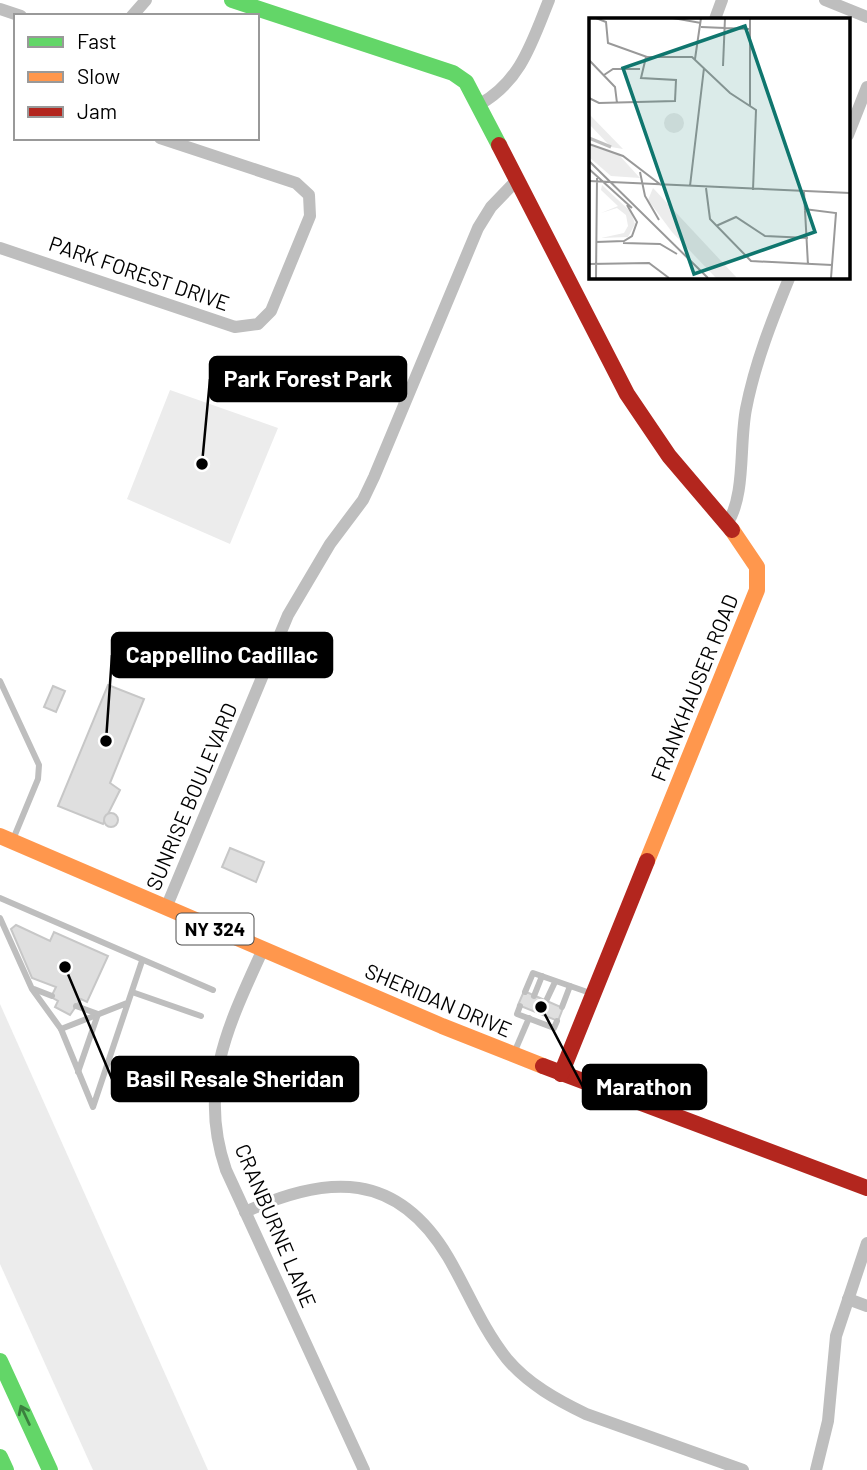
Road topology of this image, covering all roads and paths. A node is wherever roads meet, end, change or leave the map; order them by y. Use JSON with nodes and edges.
{"nodes":[{"id":1,"x":146,"y":0,"type":"edge"},
{"id":2,"x":232,"y":0,"type":"edge"},
{"id":3,"x":549,"y":0,"type":"edge"},
{"id":4,"x":722,"y":0,"type":"edge"},
{"id":5,"x":825,"y":0,"type":"edge"},
{"id":6,"x":134,"y":14,"type":"edge"},
{"id":7,"x":867,"y":17,"type":"edge"},
{"id":8,"x":715,"y":18,"type":"edge"},
{"id":9,"x":867,"y":88,"type":"edge"},
{"id":10,"x":480,"y":104,"type":"junction"},
{"id":11,"x":850,"y":130,"type":"edge"},
{"id":12,"x":166,"y":140,"type":"edge"},
{"id":13,"x":517,"y":180,"type":"junction"},
{"id":14,"x":0,"y":248,"type":"edge"},
{"id":15,"x":789,"y":278,"type":"edge"},
{"id":16,"x":727,"y":524,"type":"junction"},
{"id":17,"x":0,"y":681,"type":"edge"},
{"id":18,"x":6,"y":839,"type":"edge"},
{"id":19,"x":0,"y":898,"type":"edge"},
{"id":20,"x":166,"y":908,"type":"junction"},
{"id":21,"x":0,"y":918,"type":"edge"},
{"id":22,"x":263,"y":949,"type":"junction"},
{"id":23,"x":142,"y":961,"type":"junction"},
{"id":24,"x":542,"y":976,"type":"junction"},
{"id":25,"x":555,"y":982,"type":"junction"},
{"id":26,"x":570,"y":986,"type":"junction"},
{"id":27,"x":32,"y":989,"type":"junction"},
{"id":28,"x":213,"y":990,"type":"dead end"},
{"id":29,"x":132,"y":992,"type":"junction"},
{"id":30,"x":525,"y":992,"type":"dead end"},
{"id":31,"x":595,"y":994,"type":"junction"},
{"id":32,"x":52,"y":996,"type":"dead end"},
{"id":33,"x":534,"y":996,"type":"dead end"},
{"id":34,"x":547,"y":1001,"type":"dead end"},
{"id":35,"x":127,"y":1003,"type":"junction"},
{"id":36,"x":76,"y":1006,"type":"dead end"},
{"id":37,"x":520,"y":1006,"type":"dead end"},
{"id":38,"x":562,"y":1007,"type":"dead end"},
{"id":39,"x":98,"y":1014,"type":"junction"},
{"id":40,"x":528,"y":1015,"type":"junction"},
{"id":41,"x":201,"y":1016,"type":"dead end"},
{"id":42,"x":556,"y":1021,"type":"dead end"},
{"id":43,"x":61,"y":1029,"type":"junction"},
{"id":44,"x":513,"y":1055,"type":"junction"},
{"id":45,"x":78,"y":1074,"type":"junction"},
{"id":46,"x":561,"y":1074,"type":"junction"},
{"id":47,"x":867,"y":1188,"type":"edge"},
{"id":48,"x":245,"y":1212,"type":"junction"},
{"id":49,"x":867,"y":1243,"type":"edge"},
{"id":50,"x":848,"y":1298,"type":"junction"},
{"id":51,"x":867,"y":1306,"type":"edge"},
{"id":52,"x":0,"y":1361,"type":"edge"},
{"id":53,"x":0,"y":1457,"type":"edge"},
{"id":54,"x":6,"y":1470,"type":"edge"},
{"id":55,"x":50,"y":1470,"type":"edge"},
{"id":56,"x":364,"y":1470,"type":"edge"},
{"id":57,"x":743,"y":1470,"type":"edge"},
{"id":58,"x":816,"y":1470,"type":"edge"}],
"edges":[{"from":1,"to":6,"type":"street"},
{"from":2,"to":10,"type":"main road","name":"FRANKHAUSER ROAD"},
{"from":3,"to":10,"type":"street"},
{"from":4,"to":8,"type":"street"},
{"from":5,"to":7,"type":"street"},
{"from":9,"to":11,"type":"street"},
{"from":10,"to":13,"type":"main road","name":"FRANKHAUSER ROAD"},
{"from":12,"to":14,"type":"street","name":"PARK FOREST DRIVE"},
{"from":13,"to":16,"type":"main road","name":"FRANKHAUSER ROAD"},
{"from":13,"to":20,"type":"street","name":"SUNRISE BOULEVARD"},
{"from":15,"to":16,"type":"street"},
{"from":16,"to":31,"type":"main road","name":"FRANKHAUSER ROAD"},
{"from":17,"to":18,"type":"lane"},
{"from":18,"to":20,"type":"main road","name":"SHERIDAN DRIVE","number":"NY 324"},
{"from":19,"to":23,"type":"lane"},
{"from":20,"to":22,"type":"main road","name":"SHERIDAN DRIVE","number":"NY 324"},
{"from":21,"to":27,"type":"lane"},
{"from":22,"to":44,"type":"main road","name":"SHERIDAN DRIVE","number":"NY 324"},
{"from":22,"to":48,"type":"street","name":"CRANBURNE LANE"},
{"from":23,"to":28,"type":"lane"},
{"from":23,"to":29,"type":"lane"},
{"from":24,"to":25,"type":"lane"},
{"from":24,"to":30,"type":"lane"},
{"from":24,"to":33,"type":"lane"},
{"from":25,"to":26,"type":"lane"},
{"from":25,"to":34,"type":"lane"},
{"from":26,"to":31,"type":"lane"},
{"from":26,"to":38,"type":"lane"},
{"from":27,"to":32,"type":"lane"},
{"from":27,"to":43,"type":"lane"},
{"from":29,"to":35,"type":"lane"},
{"from":29,"to":41,"type":"lane"},
{"from":31,"to":46,"type":"main road","name":"FRANKHAUSER ROAD"},
{"from":35,"to":39,"type":"lane"},
{"from":35,"to":45,"type":"lane"},
{"from":36,"to":39,"type":"lane"},
{"from":37,"to":40,"type":"lane"},
{"from":39,"to":43,"type":"lane"},
{"from":39,"to":45,"type":"lane"},
{"from":40,"to":42,"type":"lane"},
{"from":40,"to":44,"type":"lane"},
{"from":43,"to":45,"type":"lane"},
{"from":44,"to":46,"type":"main road","name":"SHERIDAN DRIVE","number":"NY 324"},
{"from":46,"to":47,"type":"main road","name":"SHERIDAN DRIVE","number":"NY 324"},
{"from":48,"to":56,"type":"street","name":"CRANBURNE LANE"},
{"from":48,"to":57,"type":"street"},
{"from":49,"to":50,"type":"street"},
{"from":50,"to":51,"type":"street"},
{"from":50,"to":58,"type":"street"},
{"from":55,"to":52,"type":"main road","one_way":true},
{"from":53,"to":54,"type":"main road"}]}
